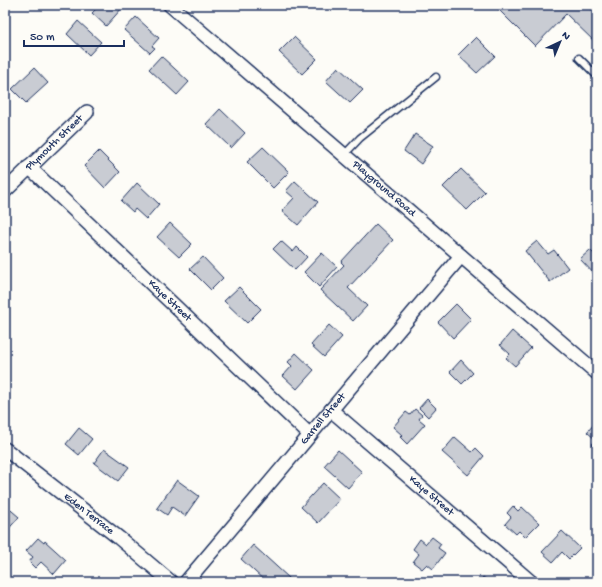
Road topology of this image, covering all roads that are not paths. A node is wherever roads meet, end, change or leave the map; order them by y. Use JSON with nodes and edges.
{"nodes":[{"id":1,"x":170,"y":5,"type":"edge"},
{"id":2,"x":579,"y":58,"type":"dead end"},
{"id":3,"x":597,"y":76,"type":"edge"},
{"id":4,"x":436,"y":77,"type":"dead end"},
{"id":5,"x":87,"y":112,"type":"dead end"},
{"id":6,"x":344,"y":155,"type":"junction"},
{"id":7,"x":29,"y":167,"type":"junction"},
{"id":8,"x":5,"y":191,"type":"edge"},
{"id":9,"x":461,"y":256,"type":"junction"},
{"id":10,"x":597,"y":373,"type":"edge"},
{"id":11,"x":331,"y":410,"type":"junction"},
{"id":12,"x":310,"y":435,"type":"junction"},
{"id":13,"x":5,"y":449,"type":"edge"},
{"id":14,"x":171,"y":582,"type":"edge"},
{"id":15,"x":186,"y":582,"type":"edge"},
{"id":16,"x":531,"y":582,"type":"edge"}],
"edges":[{"from":1,"to":6,"type":"street","name":"Playground Road"},
{"from":2,"to":3,"type":"lane"},
{"from":4,"to":6,"type":"lane"},
{"from":5,"to":7,"type":"street","name":"Plymouth Street"},
{"from":6,"to":9,"type":"street","name":"Playground Road"},
{"from":7,"to":8,"type":"street","name":"Plymouth Street"},
{"from":7,"to":12,"type":"street","name":"Kaye Street"},
{"from":9,"to":10,"type":"street","name":"Playground Road"},
{"from":9,"to":11,"type":"street","name":"Garrell Street"},
{"from":11,"to":12,"type":"street","name":"Garrell Street"},
{"from":11,"to":16,"type":"street","name":"Kaye Street"},
{"from":12,"to":15,"type":"street","name":"Garrell Street"},
{"from":13,"to":14,"type":"street","name":"Eden Terrace"}]}
